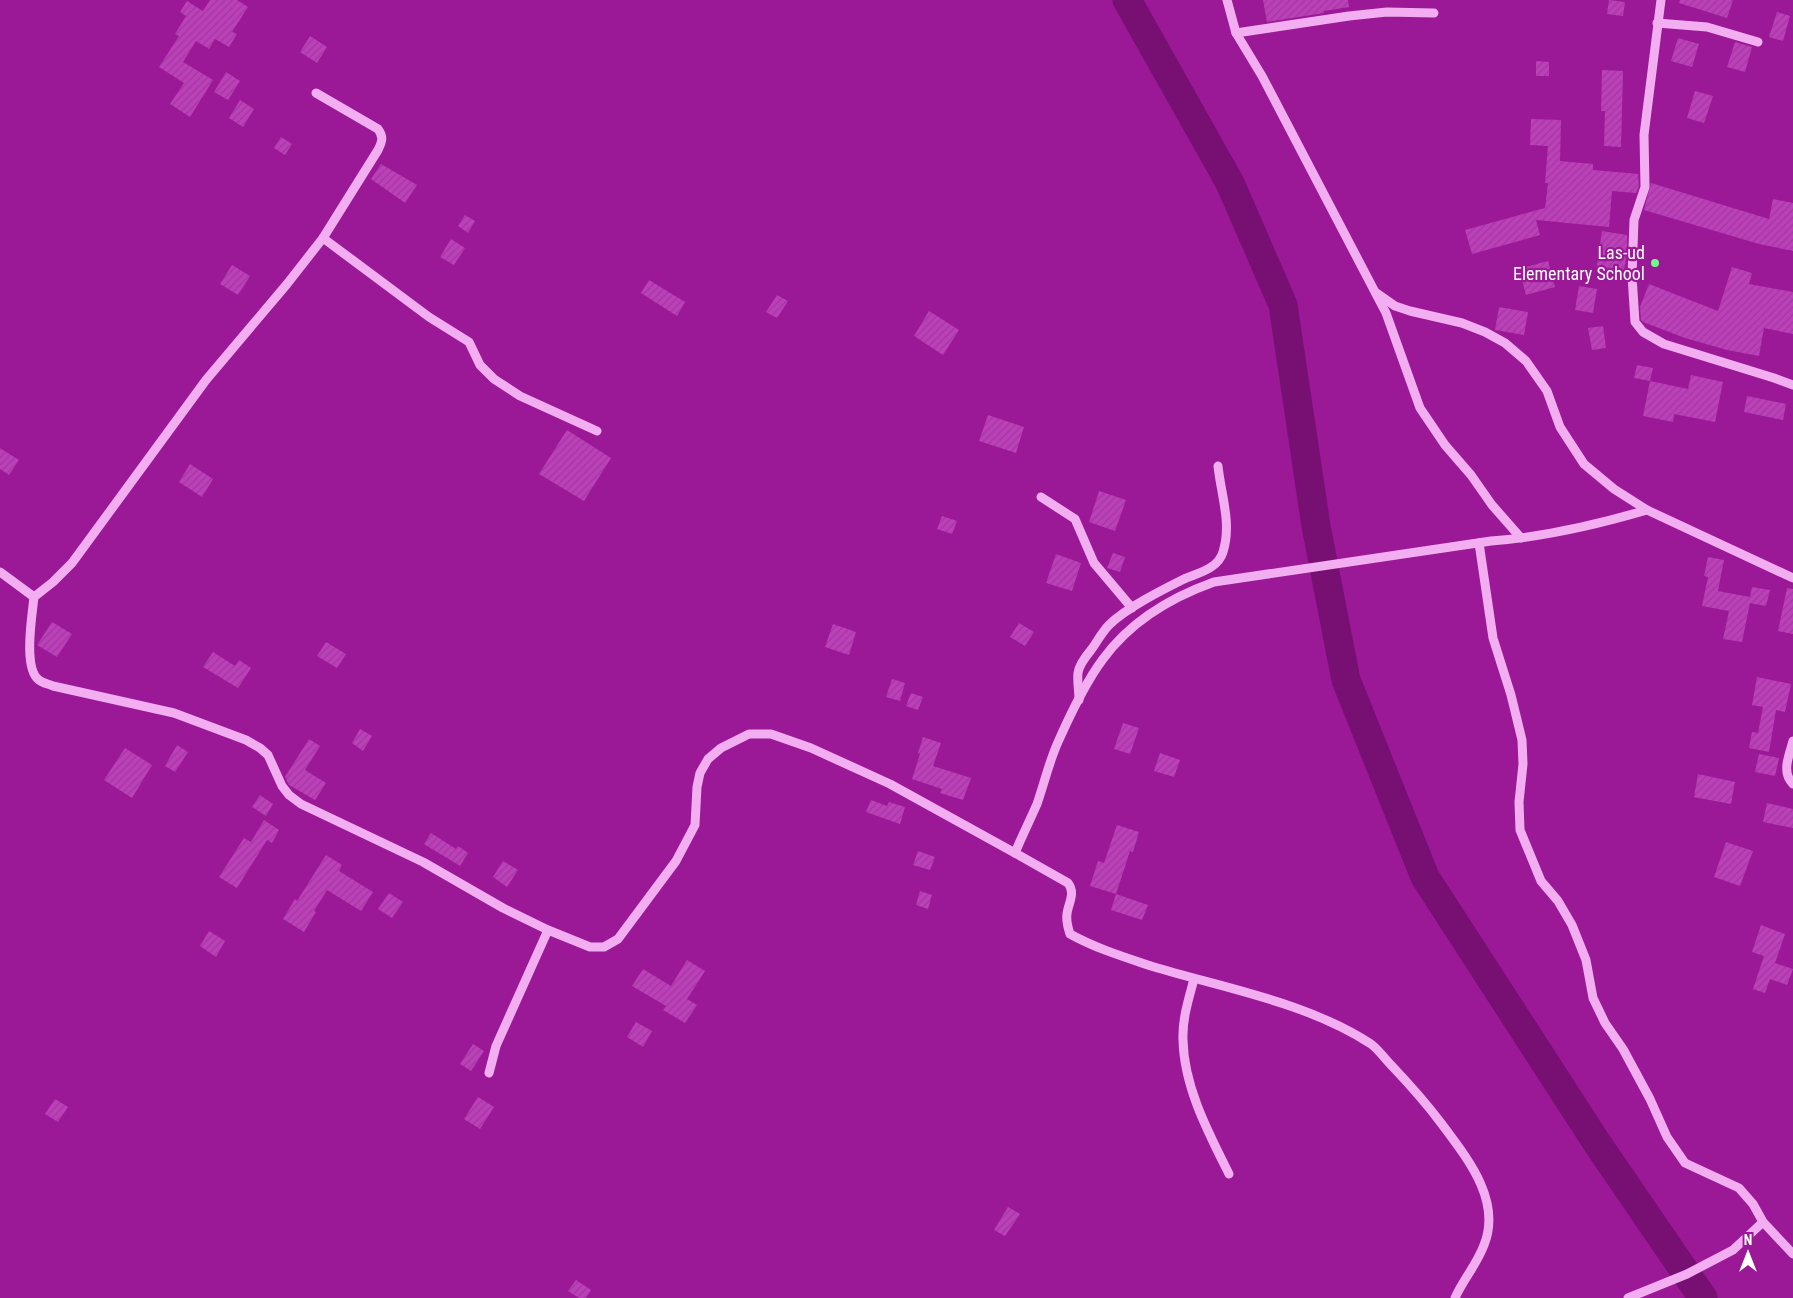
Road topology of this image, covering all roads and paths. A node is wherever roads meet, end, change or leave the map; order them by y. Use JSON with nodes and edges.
{"nodes":[{"id":1,"x":1227,"y":0,"type":"edge"},
{"id":2,"x":1661,"y":0,"type":"edge"},
{"id":3,"x":1434,"y":13,"type":"dead end"},
{"id":4,"x":1657,"y":23,"type":"junction"},
{"id":5,"x":1236,"y":33,"type":"junction"},
{"id":6,"x":1758,"y":42,"type":"dead end"},
{"id":7,"x":316,"y":93,"type":"dead end"},
{"id":8,"x":323,"y":238,"type":"junction"},
{"id":9,"x":1375,"y":292,"type":"junction"},
{"id":10,"x":1793,"y":386,"type":"edge"},
{"id":11,"x":597,"y":431,"type":"dead end"},
{"id":12,"x":1218,"y":466,"type":"dead end"},
{"id":13,"x":1040,"y":497,"type":"dead end"},
{"id":14,"x":1647,"y":510,"type":"junction"},
{"id":15,"x":1521,"y":538,"type":"junction"},
{"id":16,"x":1479,"y":543,"type":"junction"},
{"id":17,"x":0,"y":572,"type":"edge"},
{"id":18,"x":1793,"y":578,"type":"edge"},
{"id":19,"x":34,"y":597,"type":"junction"},
{"id":20,"x":1132,"y":608,"type":"junction"},
{"id":21,"x":1079,"y":700,"type":"junction"},
{"id":22,"x":1793,"y":742,"type":"edge"},
{"id":23,"x":1792,"y":783,"type":"edge"},
{"id":24,"x":1016,"y":852,"type":"junction"},
{"id":25,"x":548,"y":930,"type":"junction"},
{"id":26,"x":1194,"y":979,"type":"junction"},
{"id":27,"x":489,"y":1072,"type":"dead end"},
{"id":28,"x":1228,"y":1174,"type":"dead end"},
{"id":29,"x":1763,"y":1222,"type":"junction"},
{"id":30,"x":1793,"y":1254,"type":"edge"},
{"id":31,"x":1455,"y":1298,"type":"edge"},
{"id":32,"x":1628,"y":1298,"type":"edge"}],
"edges":[{"from":1,"to":5,"type":"street"},
{"from":2,"to":4,"type":"street"},
{"from":3,"to":5,"type":"street"},
{"from":4,"to":6,"type":"street"},
{"from":4,"to":10,"type":"street"},
{"from":5,"to":9,"type":"street"},
{"from":7,"to":8,"type":"street"},
{"from":8,"to":11,"type":"street"},
{"from":8,"to":19,"type":"street"},
{"from":9,"to":14,"type":"street"},
{"from":9,"to":15,"type":"street"},
{"from":12,"to":20,"type":"street"},
{"from":13,"to":20,"type":"street"},
{"from":14,"to":15,"type":"street"},
{"from":14,"to":18,"type":"street"},
{"from":15,"to":16,"type":"street"},
{"from":16,"to":21,"type":"street"},
{"from":16,"to":29,"type":"street"},
{"from":17,"to":19,"type":"street"},
{"from":19,"to":25,"type":"street"},
{"from":20,"to":21,"type":"street"},
{"from":21,"to":24,"type":"street"},
{"from":22,"to":23,"type":"street"},
{"from":24,"to":25,"type":"street"},
{"from":24,"to":26,"type":"street"},
{"from":25,"to":27,"type":"street"},
{"from":26,"to":28,"type":"street"},
{"from":26,"to":31,"type":"street"},
{"from":29,"to":30,"type":"street"},
{"from":29,"to":32,"type":"street"}]}
